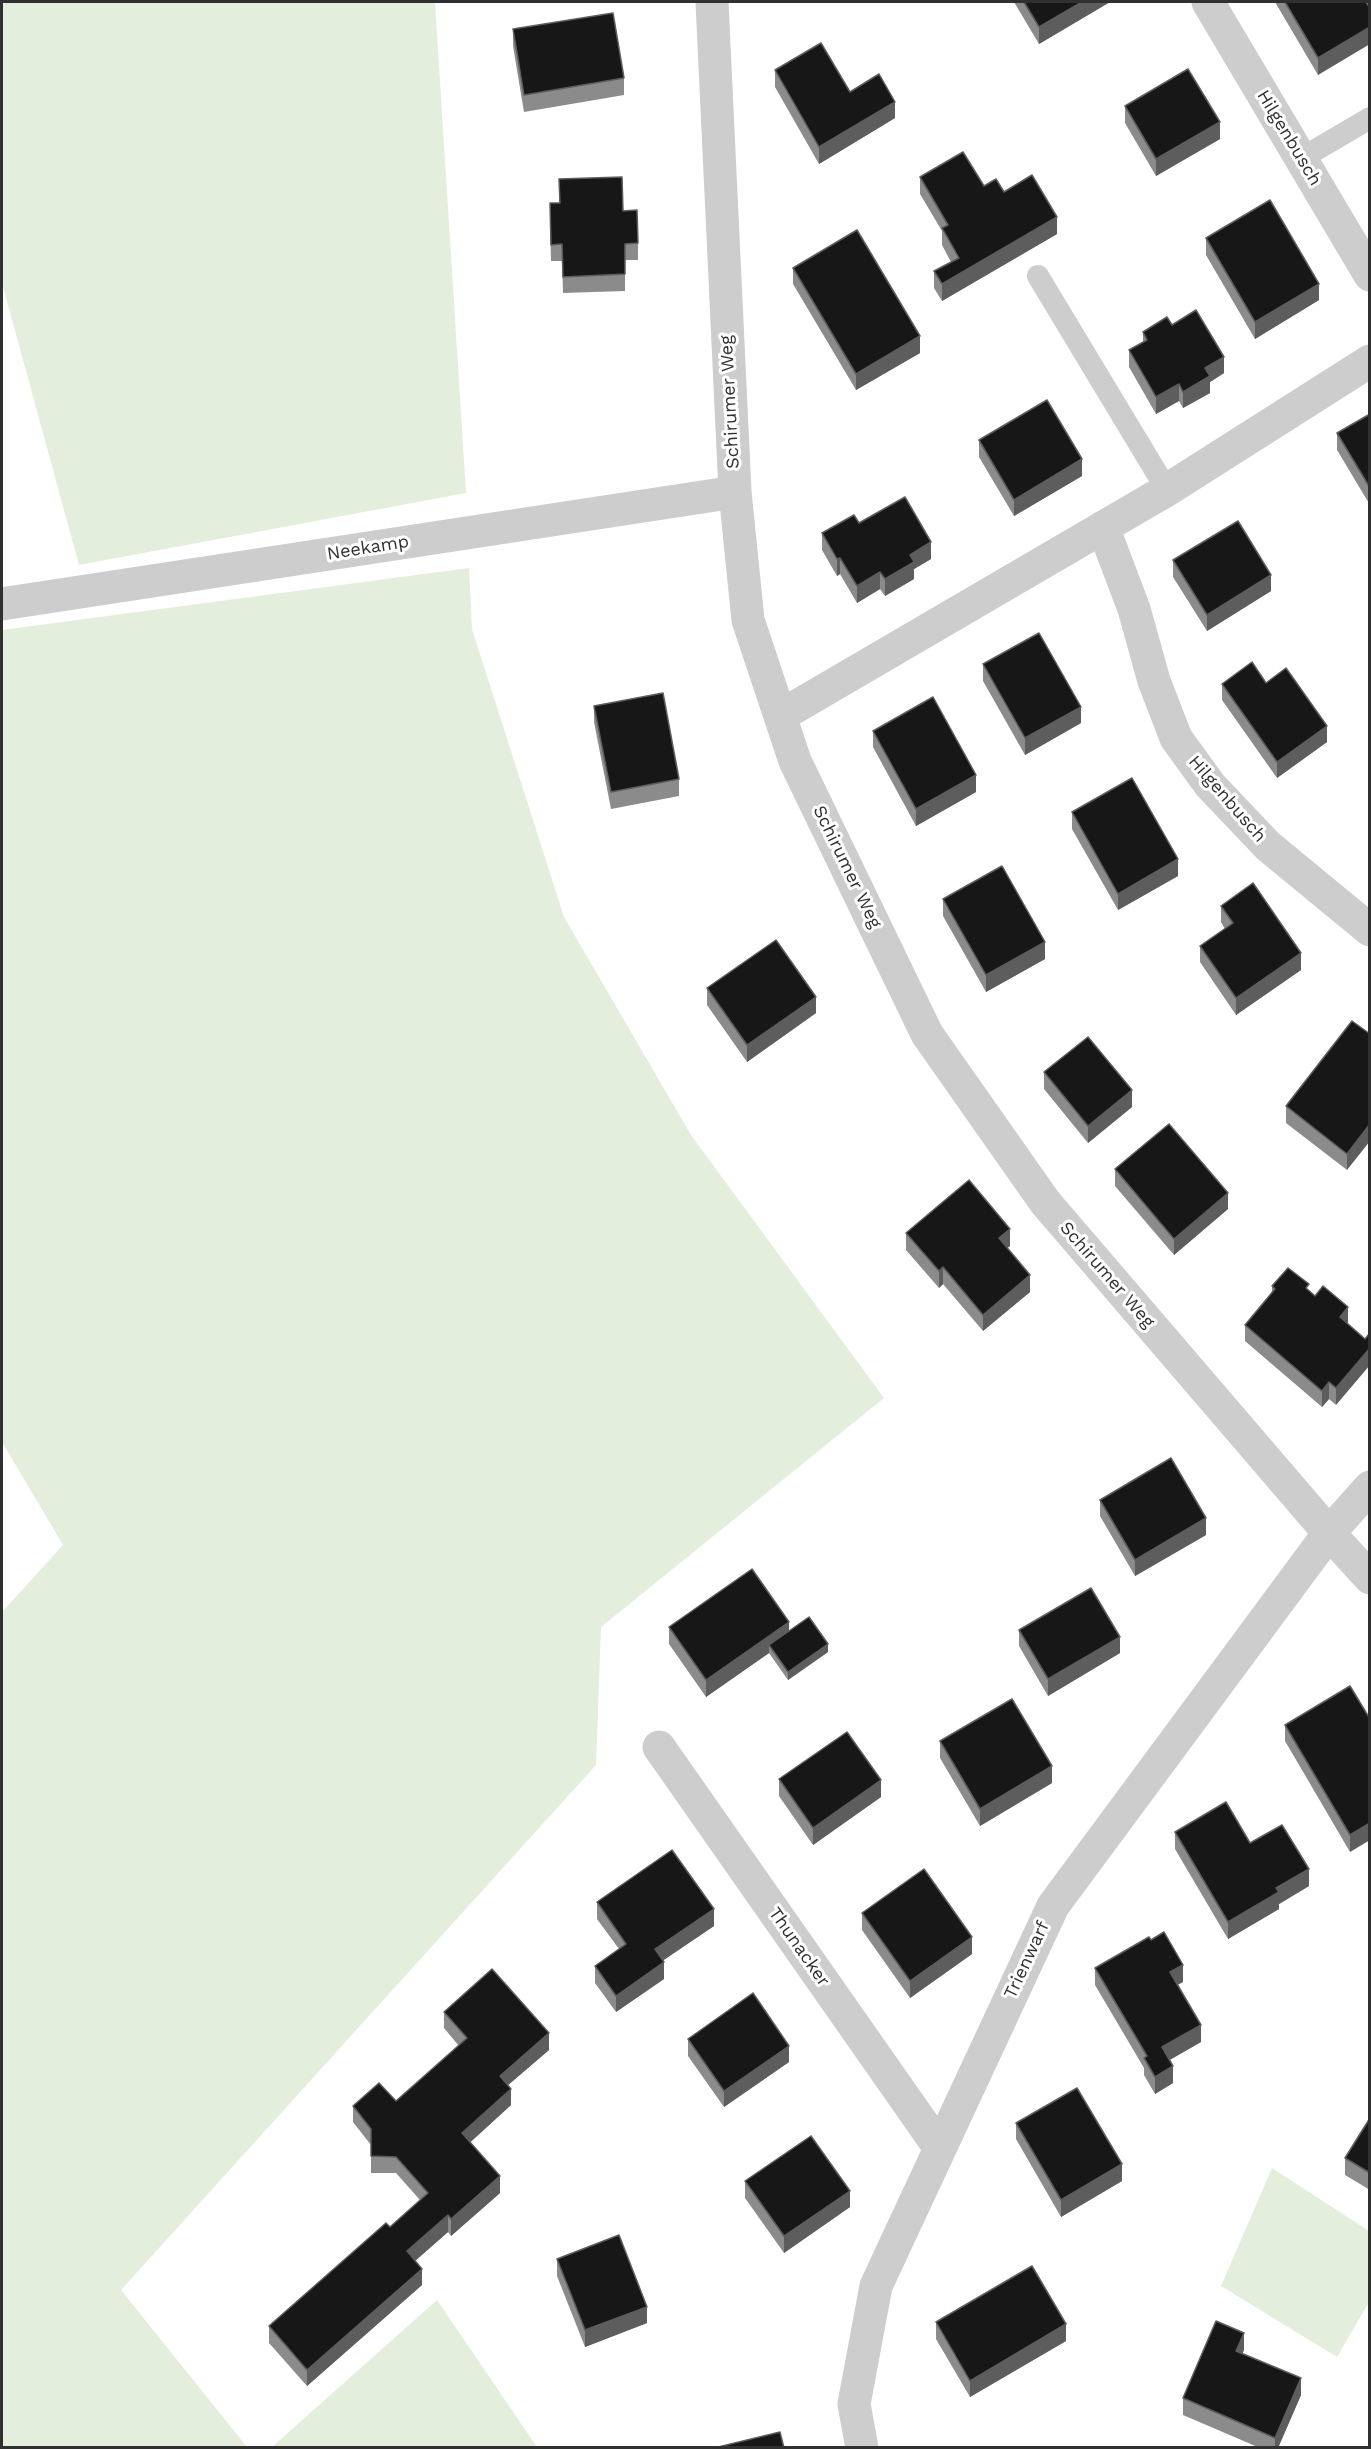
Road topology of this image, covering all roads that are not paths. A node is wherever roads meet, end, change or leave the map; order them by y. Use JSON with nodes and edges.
{"nodes":[{"id":1,"x":712,"y":2,"type":"edge"},
{"id":2,"x":1209,"y":2,"type":"edge"},
{"id":3,"x":1370,"y":118,"type":"edge"},
{"id":4,"x":1302,"y":158,"type":"junction"},
{"id":5,"x":1370,"y":275,"type":"edge"},
{"id":6,"x":1038,"y":276,"type":"dead end"},
{"id":7,"x":1370,"y":361,"type":"edge"},
{"id":8,"x":1167,"y":490,"type":"junction"},
{"id":9,"x":735,"y":492,"type":"junction"},
{"id":10,"x":1103,"y":528,"type":"junction"},
{"id":11,"x":2,"y":604,"type":"edge"},
{"id":12,"x":780,"y":716,"type":"junction"},
{"id":13,"x":1370,"y":930,"type":"edge"},
{"id":14,"x":1370,"y":1487,"type":"edge"},
{"id":15,"x":1329,"y":1533,"type":"junction"},
{"id":16,"x":1370,"y":1578,"type":"edge"},
{"id":17,"x":659,"y":1747,"type":"dead end"},
{"id":18,"x":939,"y":2147,"type":"junction"},
{"id":19,"x":862,"y":2448,"type":"edge"}],
"edges":[{"from":1,"to":9,"type":"street","name":"Schirumer Weg"},
{"from":2,"to":4,"type":"street","name":"Hilgenbusch"},
{"from":3,"to":4,"type":"lane"},
{"from":4,"to":5,"type":"street","name":"Hilgenbusch"},
{"from":6,"to":8,"type":"lane"},
{"from":7,"to":8,"type":"street"},
{"from":8,"to":10,"type":"street"},
{"from":9,"to":11,"type":"street","name":"Neekamp"},
{"from":9,"to":12,"type":"street","name":"Schirumer Weg"},
{"from":10,"to":12,"type":"street"},
{"from":10,"to":13,"type":"street","name":"Hilgenbusch"},
{"from":12,"to":15,"type":"street","name":"Schirumer Weg"},
{"from":14,"to":15,"type":"street","name":"Trienwarf"},
{"from":15,"to":16,"type":"street","name":"Schirumer Weg"},
{"from":15,"to":18,"type":"street","name":"Trienwarf"},
{"from":17,"to":18,"type":"street","name":"Thunacker"},
{"from":18,"to":19,"type":"street","name":"Trienwarf"}]}
